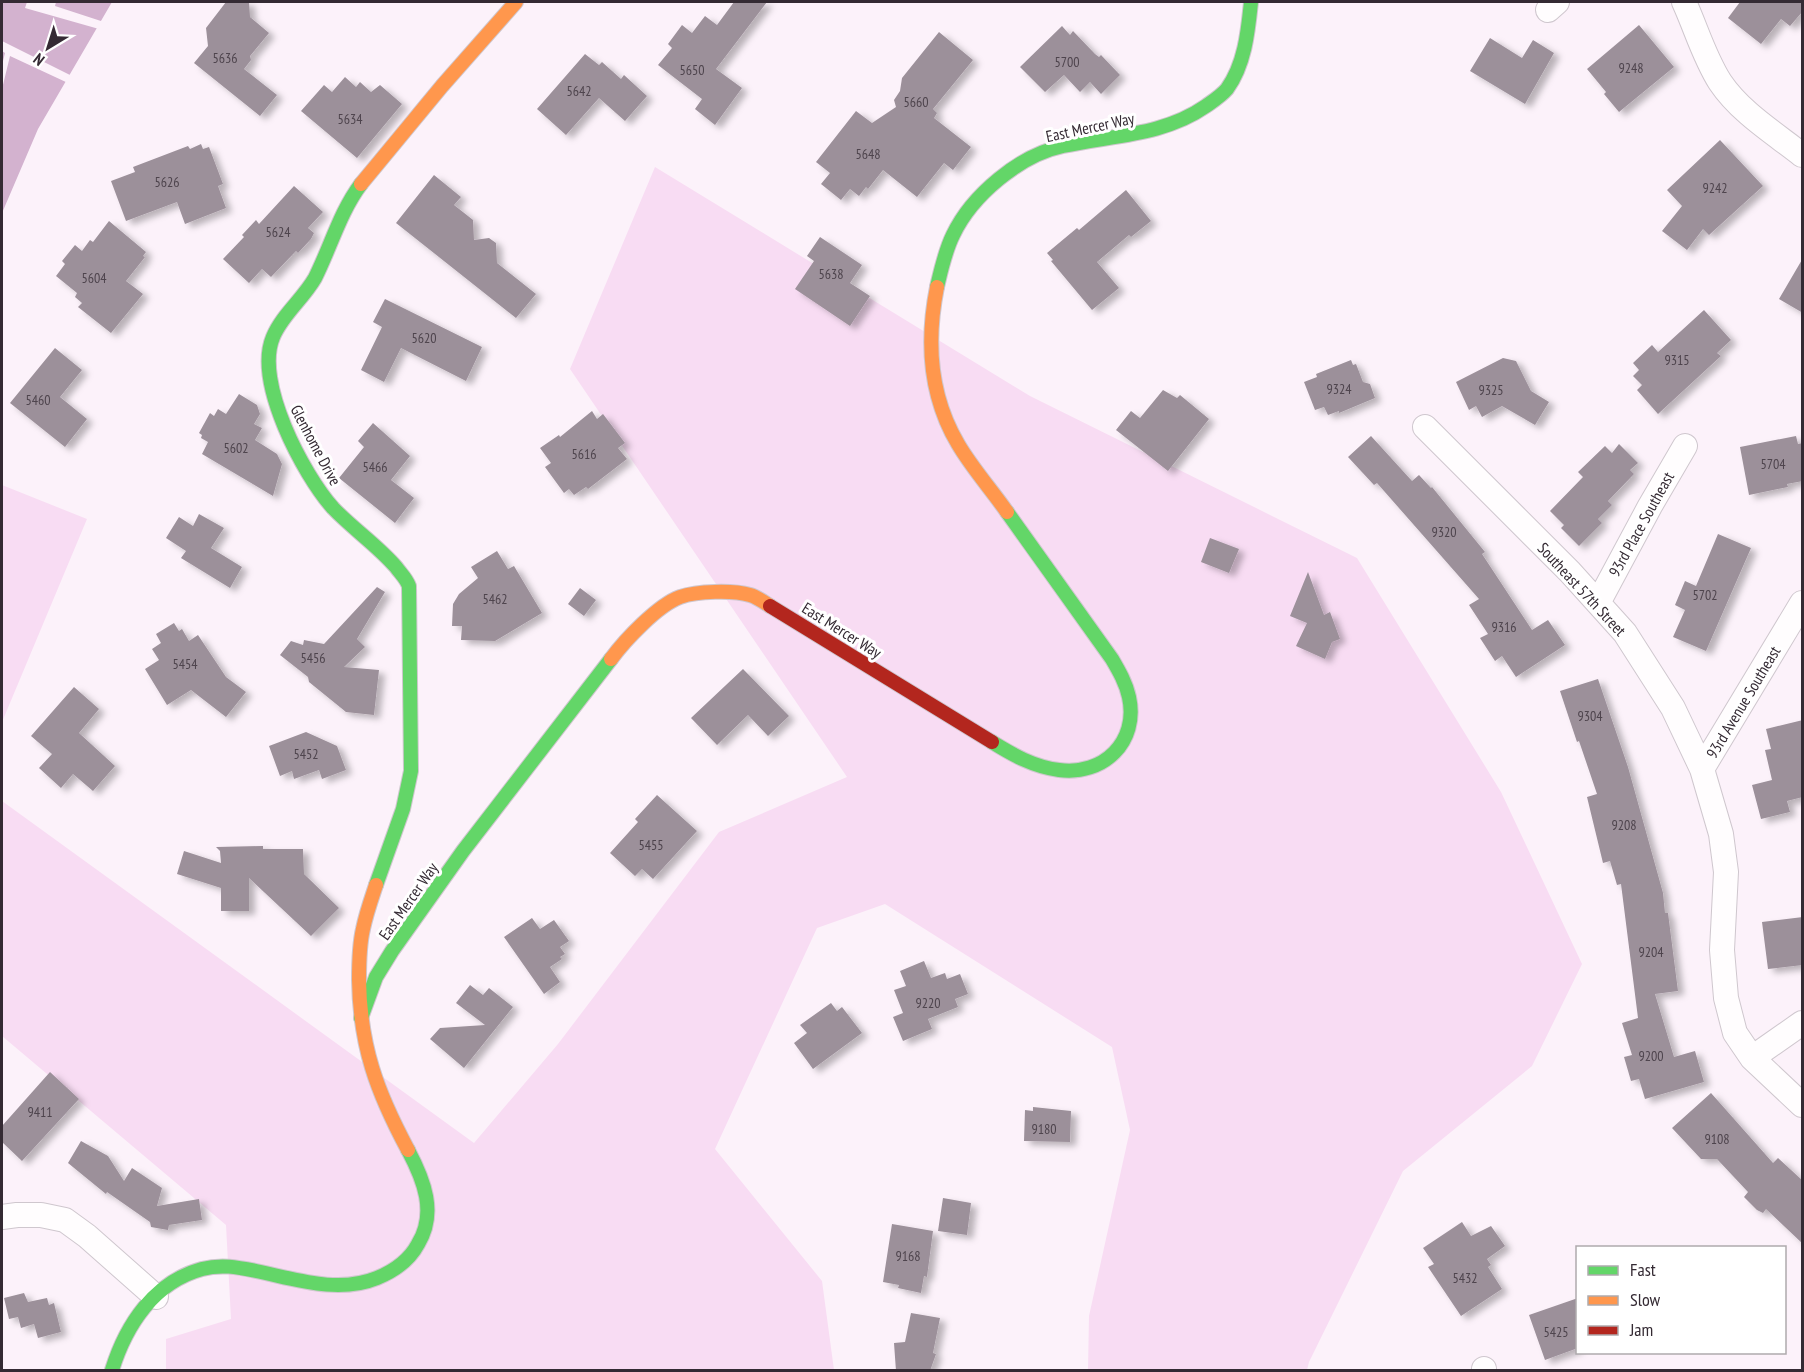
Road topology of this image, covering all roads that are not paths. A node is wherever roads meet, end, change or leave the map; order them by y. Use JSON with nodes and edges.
{"nodes":[{"id":1,"x":516,"y":2,"type":"edge"},
{"id":2,"x":1251,"y":2,"type":"edge"},
{"id":3,"x":1684,"y":2,"type":"edge"},
{"id":4,"x":1803,"y":155,"type":"edge"},
{"id":5,"x":1425,"y":427,"type":"dead end"},
{"id":6,"x":1685,"y":446,"type":"dead end"},
{"id":7,"x":1598,"y":603,"type":"junction"},
{"id":8,"x":1803,"y":603,"type":"edge"},
{"id":9,"x":1702,"y":770,"type":"junction"},
{"id":10,"x":361,"y":1018,"type":"junction"},
{"id":11,"x":1803,"y":1023,"type":"edge"},
{"id":12,"x":1752,"y":1058,"type":"junction"},
{"id":13,"x":1803,"y":1105,"type":"edge"},
{"id":14,"x":2,"y":1217,"type":"edge"},
{"id":15,"x":156,"y":1297,"type":"junction"},
{"id":16,"x":112,"y":1371,"type":"edge"}],
"edges":[{"from":1,"to":10,"type":"street","name":"Glenhome Drive"},
{"from":2,"to":10,"type":"street","name":"East Mercer Way"},
{"from":3,"to":4,"type":"street"},
{"from":5,"to":7,"type":"street","name":"Southeast 57th Street"},
{"from":6,"to":7,"type":"street","name":"93rd Place Southeast"},
{"from":7,"to":9,"type":"street","name":"Southeast 57th Street"},
{"from":8,"to":9,"type":"street","name":"93rd Avenue Southeast"},
{"from":9,"to":12,"type":"street","name":"Southeast 57th Street"},
{"from":10,"to":15,"type":"street","name":"East Mercer Way"},
{"from":11,"to":12,"type":"street"},
{"from":12,"to":13,"type":"street","name":"Southeast 57th Street"},
{"from":14,"to":15,"type":"street"},
{"from":15,"to":16,"type":"street","name":"East Mercer Way"}]}
